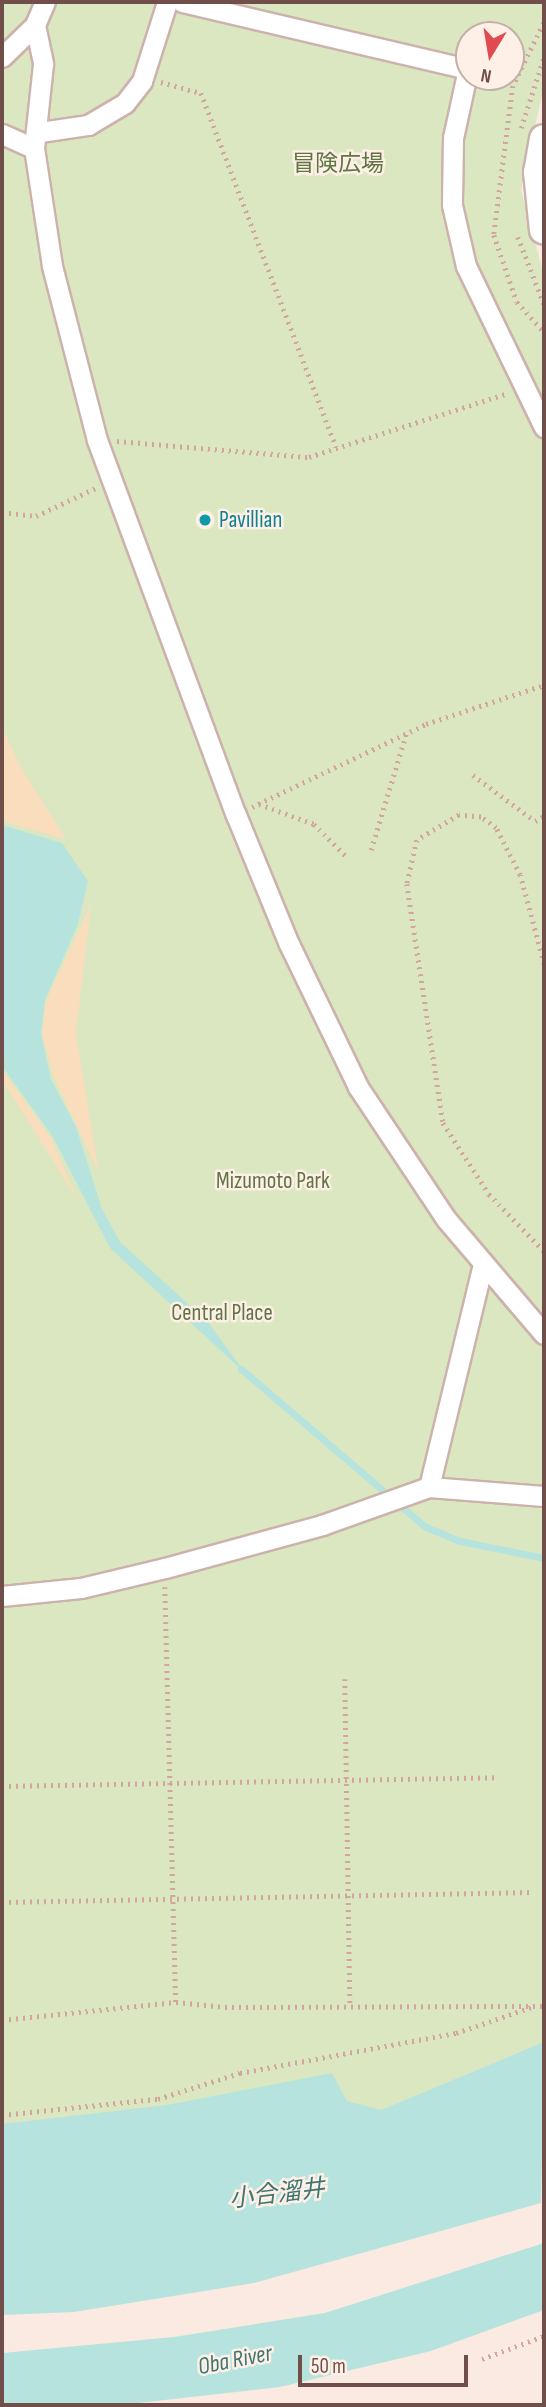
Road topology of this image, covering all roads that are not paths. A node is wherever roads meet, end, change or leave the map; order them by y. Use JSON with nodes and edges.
{"nodes":[{"id":1,"x":45,"y":2,"type":"edge"},
{"id":2,"x":167,"y":2,"type":"edge"},
{"id":3,"x":182,"y":2,"type":"edge"},
{"id":4,"x":35,"y":25,"type":"junction"},
{"id":5,"x":2,"y":57,"type":"edge"},
{"id":6,"x":2,"y":134,"type":"edge"},
{"id":7,"x":544,"y":139,"type":"edge"},
{"id":8,"x":37,"y":140,"type":"junction"},
{"id":9,"x":544,"y":230,"type":"edge"},
{"id":10,"x":544,"y":427,"type":"edge"},
{"id":11,"x":483,"y":1263,"type":"junction"},
{"id":12,"x":544,"y":1334,"type":"edge"},
{"id":13,"x":429,"y":1487,"type":"junction"},
{"id":14,"x":544,"y":1496,"type":"edge"},
{"id":15,"x":2,"y":1597,"type":"edge"}],
"edges":[{"from":1,"to":4,"type":"street"},
{"from":2,"to":8,"type":"street"},
{"from":3,"to":10,"type":"street"},
{"from":4,"to":5,"type":"street"},
{"from":4,"to":8,"type":"street"},
{"from":6,"to":8,"type":"street"},
{"from":7,"to":9,"type":"street"},
{"from":8,"to":11,"type":"street"},
{"from":11,"to":12,"type":"street"},
{"from":11,"to":13,"type":"street"},
{"from":13,"to":14,"type":"street"},
{"from":13,"to":15,"type":"street"}]}
